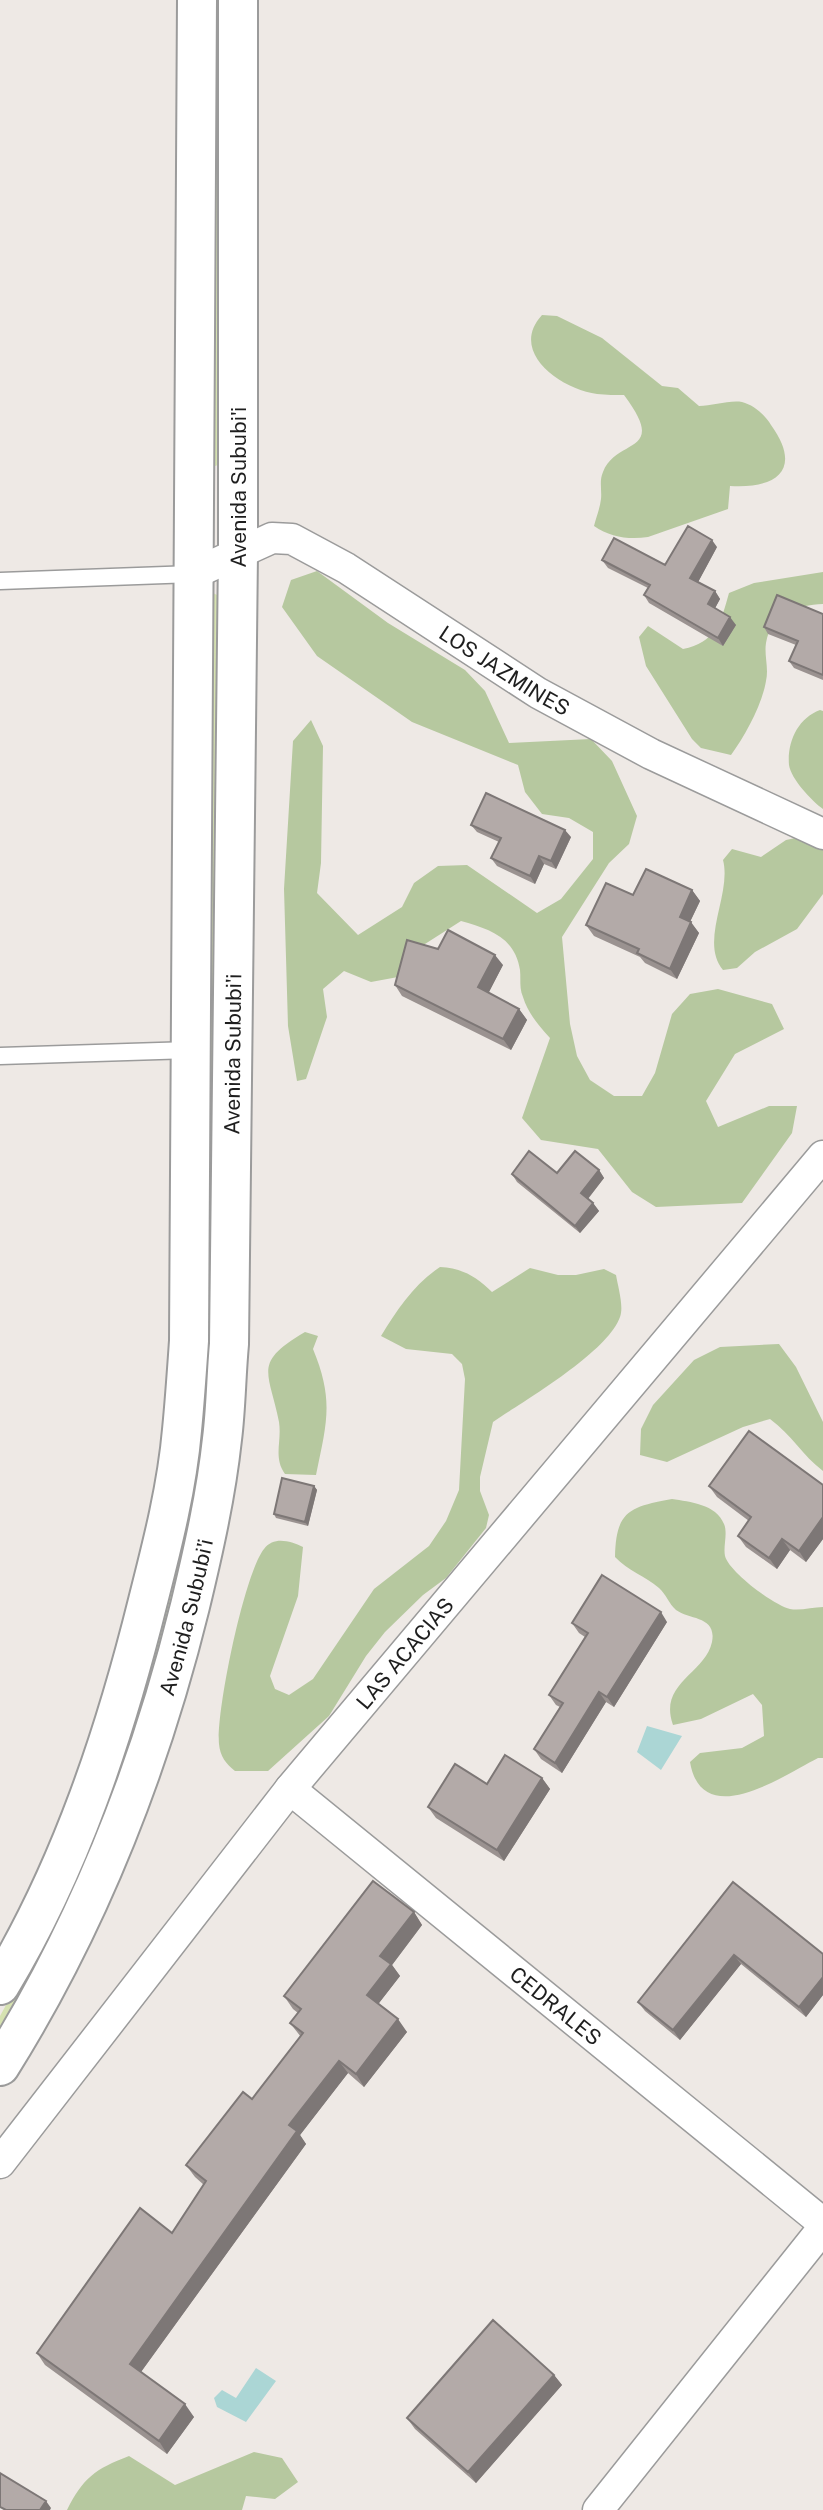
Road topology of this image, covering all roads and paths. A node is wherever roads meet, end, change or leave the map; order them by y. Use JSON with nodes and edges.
{"nodes":[{"id":1,"x":197,"y":0,"type":"edge"},
{"id":2,"x":239,"y":0,"type":"edge"},
{"id":3,"x":238,"y":552,"type":"junction"},
{"id":4,"x":192,"y":574,"type":"junction"},
{"id":5,"x":0,"y":580,"type":"edge"},
{"id":6,"x":823,"y":834,"type":"edge"},
{"id":7,"x":191,"y":1050,"type":"junction"},
{"id":8,"x":0,"y":1056,"type":"edge"},
{"id":9,"x":823,"y":1156,"type":"edge"},
{"id":10,"x":290,"y":1789,"type":"junction"},
{"id":11,"x":0,"y":1985,"type":"edge"},
{"id":12,"x":0,"y":2066,"type":"edge"},
{"id":13,"x":0,"y":2163,"type":"edge"},
{"id":14,"x":823,"y":2226,"type":"edge"},
{"id":15,"x":598,"y":2510,"type":"edge"}],
"edges":[{"from":1,"to":4,"type":"street","name":"Avenida Sububi'i"},
{"from":2,"to":3,"type":"street","name":"Avenida Sububi'i"},
{"from":3,"to":4,"type":"street","name":"LOS JAZMINES"},
{"from":3,"to":6,"type":"street","name":"LOS JAZMINES"},
{"from":3,"to":12,"type":"street","name":"Avenida Sububi'i"},
{"from":4,"to":5,"type":"lane"},
{"from":4,"to":7,"type":"street","name":"Avenida Sububi'i"},
{"from":7,"to":8,"type":"lane"},
{"from":7,"to":11,"type":"street","name":"Avenida Sububi'i"},
{"from":9,"to":10,"type":"street","name":"LAS ACACIAS"},
{"from":10,"to":13,"type":"street","name":"LAS ACACIAS"},
{"from":10,"to":14,"type":"street","name":"CEDRALES"},
{"from":14,"to":15,"type":"street","name":"CEDRALES"}]}
